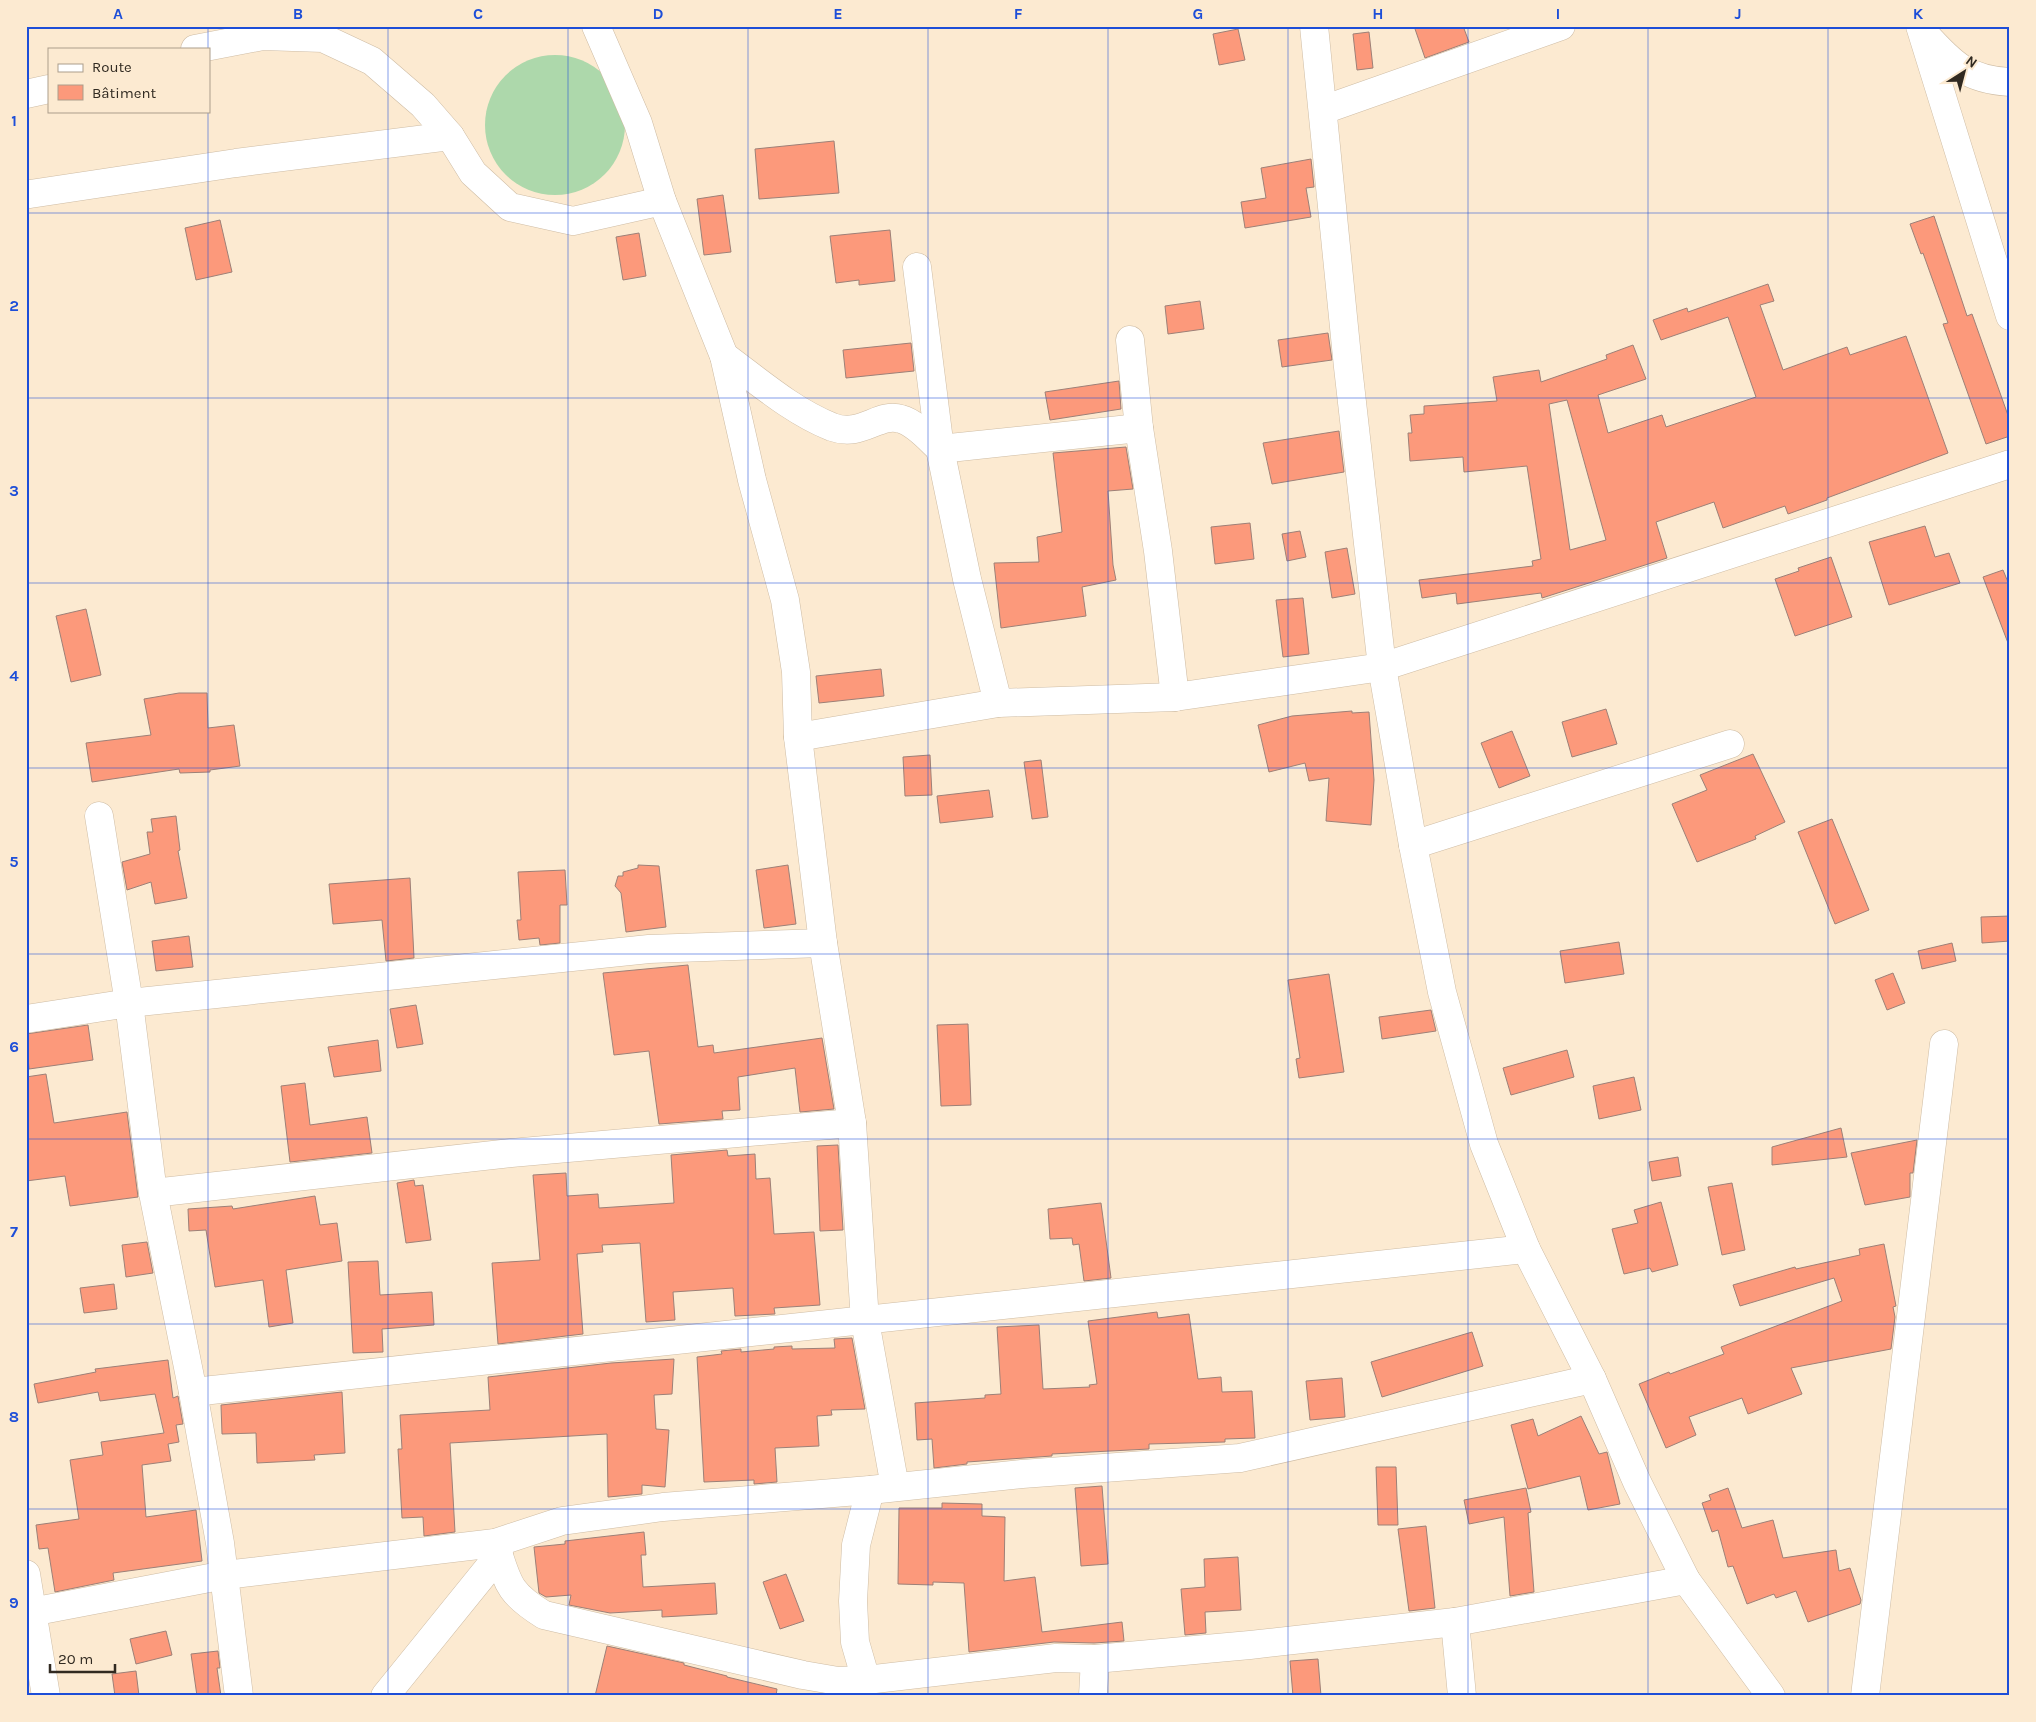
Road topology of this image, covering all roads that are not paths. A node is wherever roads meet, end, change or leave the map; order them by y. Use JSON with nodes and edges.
{"nodes":[{"id":1,"x":596,"y":26,"type":"edge"},
{"id":2,"x":1314,"y":26,"type":"edge"},
{"id":3,"x":1561,"y":26,"type":"edge"},
{"id":4,"x":1920,"y":28,"type":"edge"},
{"id":5,"x":200,"y":48,"type":"edge"},
{"id":6,"x":2010,"y":82,"type":"edge"},
{"id":7,"x":48,"y":89,"type":"edge"},
{"id":8,"x":26,"y":94,"type":"edge"},
{"id":9,"x":1323,"y":110,"type":"junction"},
{"id":10,"x":450,"y":136,"type":"junction"},
{"id":11,"x":30,"y":194,"type":"dead end"},
{"id":12,"x":662,"y":200,"type":"junction"},
{"id":13,"x":917,"y":267,"type":"dead end"},
{"id":14,"x":2010,"y":316,"type":"edge"},
{"id":15,"x":1130,"y":340,"type":"dead end"},
{"id":16,"x":724,"y":356,"type":"junction"},
{"id":17,"x":1139,"y":428,"type":"junction"},
{"id":18,"x":940,"y":449,"type":"junction"},
{"id":19,"x":2010,"y":464,"type":"edge"},
{"id":20,"x":1382,"y":667,"type":"junction"},
{"id":21,"x":1175,"y":697,"type":"junction"},
{"id":22,"x":998,"y":703,"type":"junction"},
{"id":23,"x":798,"y":737,"type":"junction"},
{"id":24,"x":1730,"y":744,"type":"dead end"},
{"id":25,"x":99,"y":816,"type":"dead end"},
{"id":26,"x":1413,"y":845,"type":"junction"},
{"id":27,"x":823,"y":943,"type":"junction"},
{"id":28,"x":129,"y":1003,"type":"junction"},
{"id":29,"x":26,"y":1019,"type":"edge"},
{"id":30,"x":1944,"y":1044,"type":"dead end"},
{"id":31,"x":852,"y":1123,"type":"junction"},
{"id":32,"x":153,"y":1193,"type":"junction"},
{"id":33,"x":1526,"y":1250,"type":"junction"},
{"id":34,"x":866,"y":1321,"type":"junction"},
{"id":35,"x":1592,"y":1380,"type":"junction"},
{"id":36,"x":192,"y":1392,"type":"junction"},
{"id":37,"x":882,"y":1489,"type":"junction"},
{"id":38,"x":497,"y":1549,"type":"junction"},
{"id":39,"x":26,"y":1574,"type":"edge"},
{"id":40,"x":225,"y":1574,"type":"junction"},
{"id":41,"x":1686,"y":1580,"type":"junction"},
{"id":42,"x":30,"y":1612,"type":"edge"},
{"id":43,"x":1454,"y":1622,"type":"junction"},
{"id":44,"x":1095,"y":1659,"type":"junction"},
{"id":45,"x":866,"y":1680,"type":"junction"},
{"id":46,"x":46,"y":1696,"type":"edge"},
{"id":47,"x":239,"y":1696,"type":"edge"},
{"id":48,"x":386,"y":1696,"type":"edge"},
{"id":49,"x":906,"y":1696,"type":"edge"},
{"id":50,"x":1093,"y":1696,"type":"edge"},
{"id":51,"x":1462,"y":1696,"type":"edge"},
{"id":52,"x":1772,"y":1696,"type":"edge"},
{"id":53,"x":1865,"y":1696,"type":"edge"}],
"edges":[{"from":1,"to":12,"type":"street"},
{"from":2,"to":9,"type":"street"},
{"from":3,"to":9,"type":"street"},
{"from":4,"to":6,"type":"street"},
{"from":4,"to":14,"type":"street"},
{"from":5,"to":10,"type":"street"},
{"from":7,"to":8,"type":"street"},
{"from":9,"to":20,"type":"street"},
{"from":10,"to":11,"type":"street"},
{"from":10,"to":12,"type":"street"},
{"from":12,"to":16,"type":"street"},
{"from":13,"to":18,"type":"street"},
{"from":15,"to":17,"type":"street"},
{"from":16,"to":18,"type":"street"},
{"from":16,"to":23,"type":"street"},
{"from":17,"to":18,"type":"street"},
{"from":17,"to":21,"type":"street"},
{"from":18,"to":22,"type":"street"},
{"from":19,"to":20,"type":"street"},
{"from":20,"to":21,"type":"street"},
{"from":20,"to":26,"type":"street"},
{"from":21,"to":22,"type":"street"},
{"from":22,"to":23,"type":"street"},
{"from":23,"to":27,"type":"street"},
{"from":24,"to":26,"type":"street"},
{"from":25,"to":28,"type":"street"},
{"from":26,"to":33,"type":"street"},
{"from":27,"to":28,"type":"street"},
{"from":27,"to":31,"type":"street"},
{"from":28,"to":29,"type":"street"},
{"from":28,"to":32,"type":"street"},
{"from":30,"to":53,"type":"street"},
{"from":31,"to":32,"type":"street"},
{"from":31,"to":34,"type":"street"},
{"from":32,"to":36,"type":"street"},
{"from":33,"to":34,"type":"street"},
{"from":33,"to":35,"type":"street"},
{"from":34,"to":36,"type":"street"},
{"from":34,"to":37,"type":"street"},
{"from":35,"to":37,"type":"street"},
{"from":35,"to":41,"type":"street"},
{"from":36,"to":40,"type":"street"},
{"from":37,"to":38,"type":"street"},
{"from":37,"to":45,"type":"street"},
{"from":38,"to":40,"type":"street"},
{"from":38,"to":45,"type":"street"},
{"from":38,"to":48,"type":"street"},
{"from":39,"to":42,"type":"street"},
{"from":40,"to":42,"type":"street"},
{"from":40,"to":47,"type":"street"},
{"from":41,"to":43,"type":"street"},
{"from":41,"to":52,"type":"street"},
{"from":42,"to":46,"type":"street"},
{"from":43,"to":44,"type":"street"},
{"from":43,"to":51,"type":"street"},
{"from":44,"to":45,"type":"street"},
{"from":44,"to":50,"type":"street"},
{"from":45,"to":49,"type":"street"}]}
